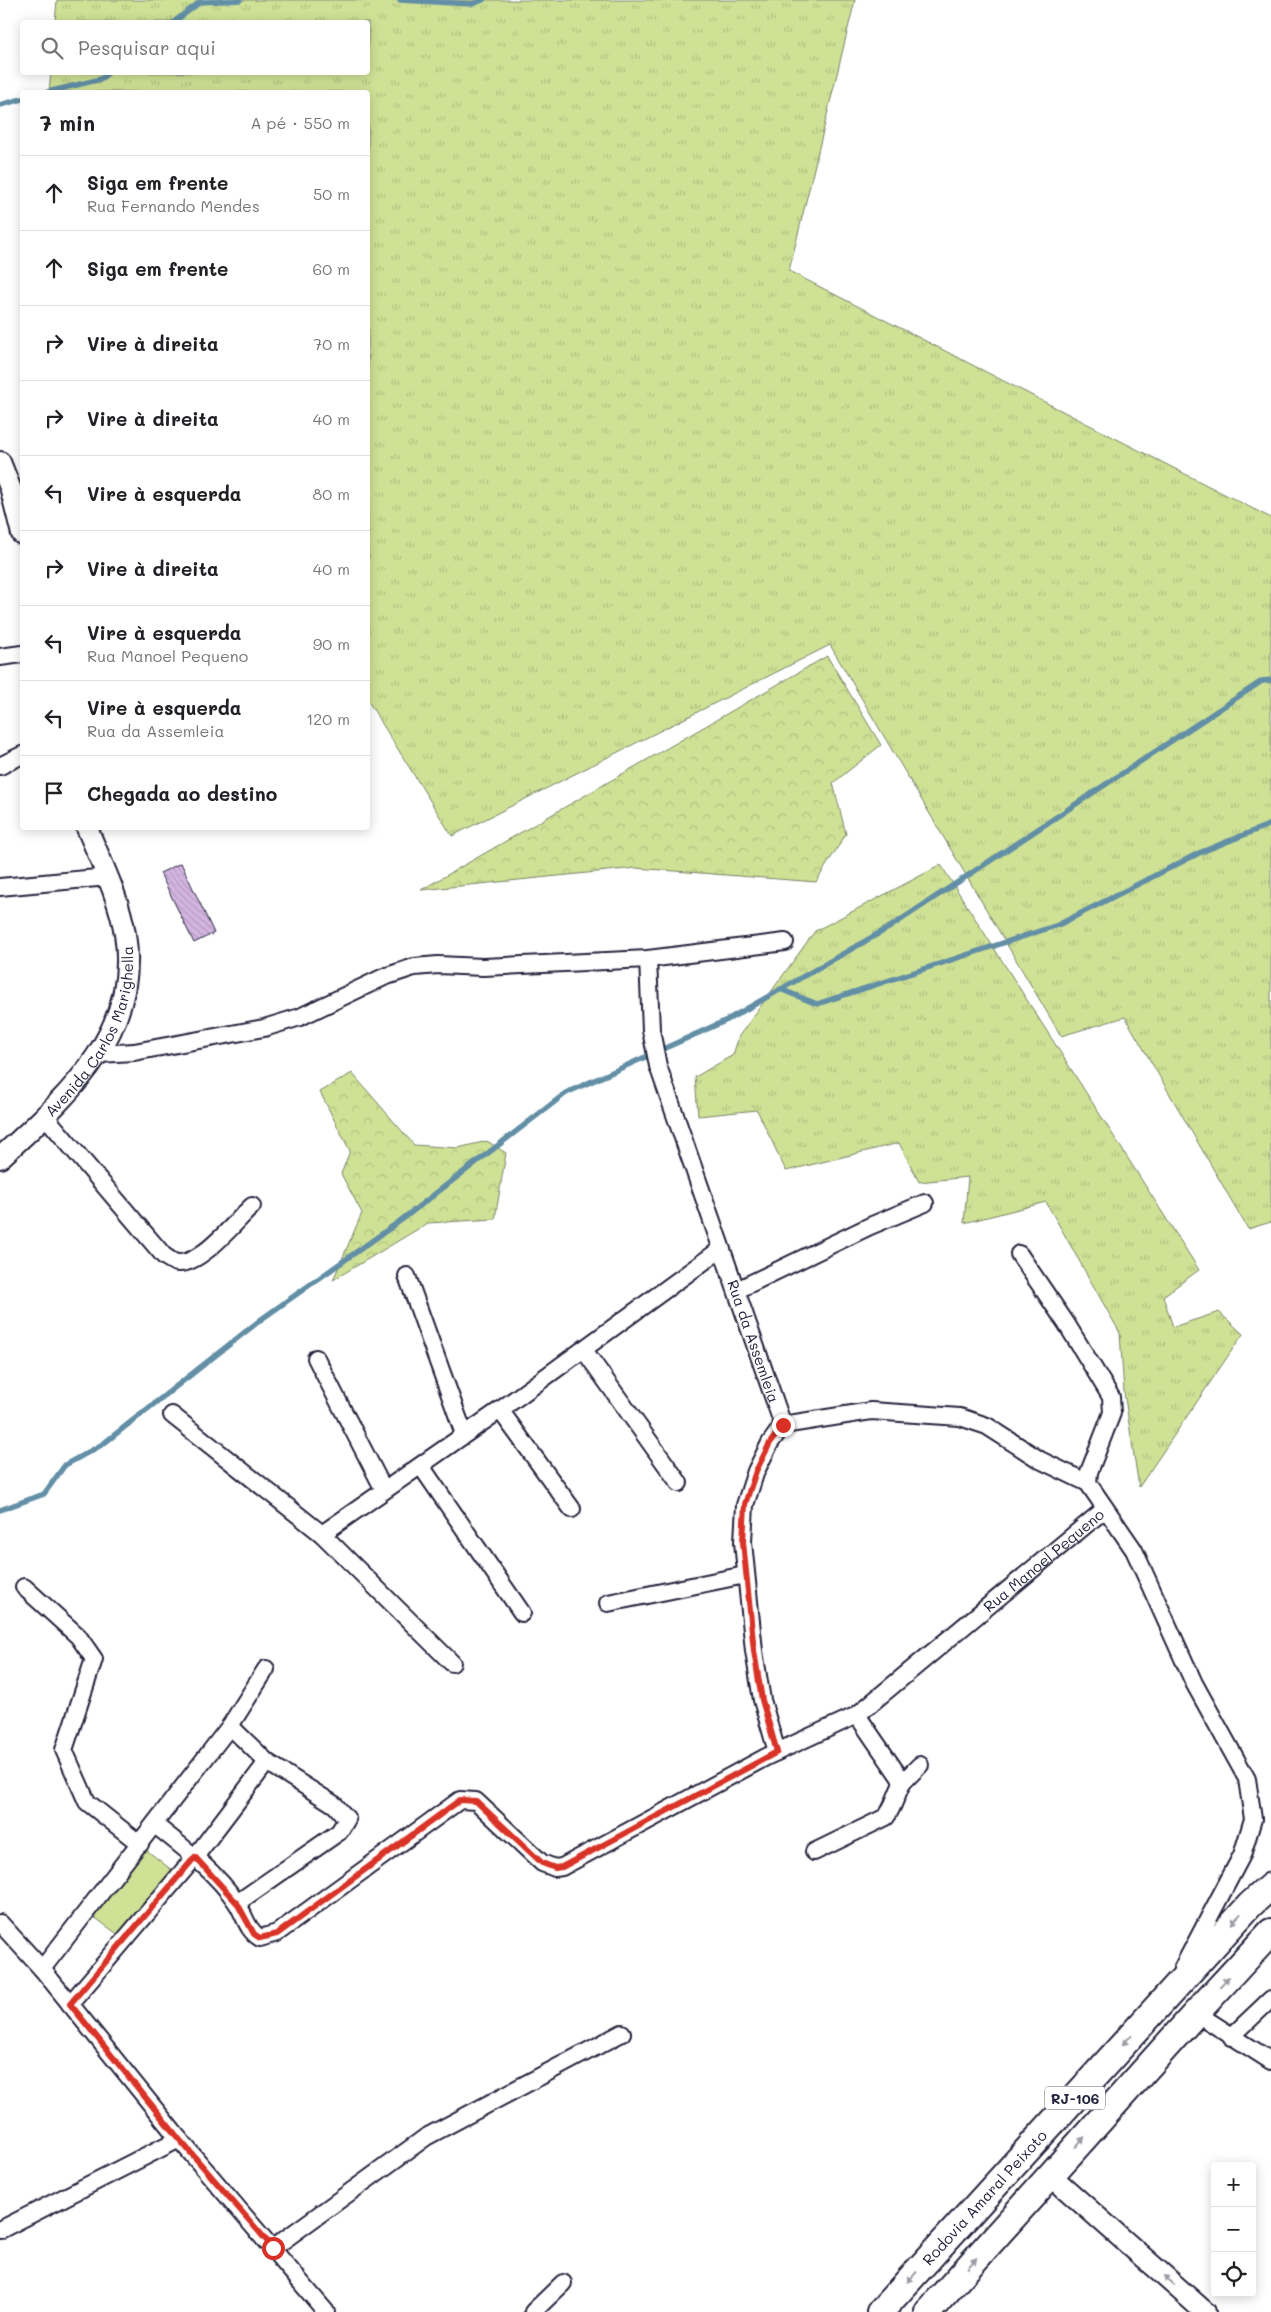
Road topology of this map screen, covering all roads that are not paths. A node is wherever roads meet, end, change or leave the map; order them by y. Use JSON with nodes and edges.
{"nodes":[{"id":1,"x":0,"y":462,"type":"edge"},
{"id":2,"x":20,"y":526,"type":"edge"},
{"id":3,"x":20,"y":654,"type":"edge"},
{"id":4,"x":0,"y":657,"type":"edge"},
{"id":5,"x":20,"y":757,"type":"edge"},
{"id":6,"x":0,"y":766,"type":"edge"},
{"id":7,"x":88,"y":830,"type":"edge"},
{"id":8,"x":108,"y":877,"type":"junction"},
{"id":9,"x":0,"y":887,"type":"edge"},
{"id":10,"x":785,"y":942,"type":"dead end"},
{"id":11,"x":648,"y":959,"type":"junction"},
{"id":12,"x":98,"y":1054,"type":"junction"},
{"id":13,"x":45,"y":1116,"type":"junction"},
{"id":14,"x":0,"y":1158,"type":"edge"},
{"id":15,"x":925,"y":1203,"type":"dead end"},
{"id":16,"x":252,"y":1206,"type":"dead end"},
{"id":17,"x":721,"y":1249,"type":"junction"},
{"id":18,"x":1019,"y":1254,"type":"dead end"},
{"id":19,"x":407,"y":1276,"type":"dead end"},
{"id":20,"x":737,"y":1290,"type":"junction"},
{"id":21,"x":584,"y":1350,"type":"junction"},
{"id":22,"x":316,"y":1358,"type":"dead end"},
{"id":23,"x":500,"y":1410,"type":"junction"},
{"id":24,"x":172,"y":1415,"type":"dead end"},
{"id":25,"x":783,"y":1425,"type":"junction"},
{"id":26,"x":464,"y":1434,"type":"junction"},
{"id":27,"x":421,"y":1466,"type":"junction"},
{"id":28,"x":679,"y":1483,"type":"dead end"},
{"id":29,"x":1088,"y":1483,"type":"junction"},
{"id":30,"x":384,"y":1490,"type":"junction"},
{"id":31,"x":572,"y":1508,"type":"dead end"},
{"id":32,"x":1105,"y":1509,"type":"junction"},
{"id":33,"x":322,"y":1534,"type":"junction"},
{"id":34,"x":745,"y":1575,"type":"junction"},
{"id":35,"x":24,"y":1587,"type":"dead end"},
{"id":36,"x":608,"y":1604,"type":"dead end"},
{"id":37,"x":522,"y":1612,"type":"dead end"},
{"id":38,"x":452,"y":1662,"type":"dead end"},
{"id":39,"x":266,"y":1669,"type":"dead end"},
{"id":40,"x":857,"y":1715,"type":"junction"},
{"id":41,"x":230,"y":1726,"type":"junction"},
{"id":42,"x":777,"y":1752,"type":"junction"},
{"id":43,"x":267,"y":1762,"type":"junction"},
{"id":44,"x":920,"y":1765,"type":"dead end"},
{"id":45,"x":903,"y":1782,"type":"junction"},
{"id":46,"x":155,"y":1825,"type":"junction"},
{"id":47,"x":140,"y":1844,"type":"junction"},
{"id":48,"x":814,"y":1852,"type":"dead end"},
{"id":49,"x":195,"y":1857,"type":"junction"},
{"id":50,"x":1271,"y":1886,"type":"edge"},
{"id":51,"x":237,"y":1903,"type":"junction"},
{"id":52,"x":0,"y":1923,"type":"edge"},
{"id":53,"x":1271,"y":1932,"type":"edge"},
{"id":54,"x":42,"y":1969,"type":"junction"},
{"id":55,"x":1174,"y":1988,"type":"junction"},
{"id":56,"x":1271,"y":1999,"type":"edge"},
{"id":57,"x":70,"y":2004,"type":"junction"},
{"id":58,"x":1196,"y":2013,"type":"junction"},
{"id":59,"x":622,"y":2033,"type":"dead end"},
{"id":60,"x":1231,"y":2037,"type":"junction"},
{"id":61,"x":1271,"y":2061,"type":"edge"},
{"id":62,"x":179,"y":2139,"type":"junction"},
{"id":63,"x":1050,"y":2175,"type":"junction"},
{"id":64,"x":0,"y":2230,"type":"edge"},
{"id":65,"x":273,"y":2248,"type":"junction"},
{"id":66,"x":563,"y":2282,"type":"dead end"},
{"id":67,"x":326,"y":2312,"type":"edge"},
{"id":68,"x":533,"y":2312,"type":"edge"},
{"id":69,"x":880,"y":2312,"type":"edge"},
{"id":70,"x":928,"y":2312,"type":"edge"},
{"id":71,"x":1205,"y":2312,"type":"edge"}],
"edges":[{"from":1,"to":2,"type":"street"},
{"from":3,"to":4,"type":"street"},
{"from":5,"to":6,"type":"street"},
{"from":7,"to":8,"type":"street","name":"Avenida Carlos Marighella"},
{"from":8,"to":9,"type":"street"},
{"from":8,"to":12,"type":"street","name":"Avenida Carlos Marighella"},
{"from":10,"to":11,"type":"street"},
{"from":11,"to":12,"type":"street"},
{"from":11,"to":17,"type":"street","name":"Rua da Assemleia"},
{"from":12,"to":13,"type":"street","name":"Avenida Carlos Marighella"},
{"from":13,"to":14,"type":"street","name":"Avenida Carlos Marighella"},
{"from":13,"to":16,"type":"street"},
{"from":15,"to":20,"type":"street"},
{"from":17,"to":20,"type":"street","name":"Rua da Assemleia"},
{"from":17,"to":21,"type":"street"},
{"from":18,"to":29,"type":"street"},
{"from":19,"to":26,"type":"street"},
{"from":20,"to":25,"type":"street","name":"Rua da Assemleia"},
{"from":21,"to":23,"type":"street"},
{"from":21,"to":28,"type":"street"},
{"from":22,"to":30,"type":"street"},
{"from":23,"to":26,"type":"street"},
{"from":23,"to":31,"type":"street"},
{"from":24,"to":33,"type":"street"},
{"from":25,"to":29,"type":"street"},
{"from":25,"to":34,"type":"street"},
{"from":26,"to":27,"type":"street"},
{"from":27,"to":30,"type":"street"},
{"from":27,"to":37,"type":"street"},
{"from":29,"to":32,"type":"street"},
{"from":30,"to":33,"type":"street"},
{"from":32,"to":40,"type":"street","name":"Rua Manoel Pequeno"},
{"from":32,"to":55,"type":"street","name":"Rua Manoel Pequeno"},
{"from":33,"to":38,"type":"street"},
{"from":34,"to":36,"type":"street"},
{"from":34,"to":42,"type":"street"},
{"from":35,"to":47,"type":"street"},
{"from":39,"to":41,"type":"street"},
{"from":40,"to":42,"type":"street","name":"Rua Manoel Pequeno"},
{"from":40,"to":45,"type":"street"},
{"from":41,"to":43,"type":"street"},
{"from":41,"to":46,"type":"street"},
{"from":42,"to":51,"type":"street","name":"Rua Manoel Pequeno"},
{"from":43,"to":49,"type":"street"},
{"from":43,"to":51,"type":"street"},
{"from":44,"to":45,"type":"street"},
{"from":45,"to":48,"type":"street"},
{"from":46,"to":47,"type":"street"},
{"from":46,"to":49,"type":"street"},
{"from":47,"to":54,"type":"street"},
{"from":49,"to":51,"type":"street"},
{"from":49,"to":57,"type":"street"},
{"from":50,"to":55,"type":"highway","name":"Rodovia Amaral Peixoto","number":"RJ-106","one_way":true},
{"from":52,"to":54,"type":"street"},
{"from":58,"to":53,"type":"highway","number":"RJ-106","one_way":true},
{"from":54,"to":57,"type":"street"},
{"from":55,"to":69,"type":"highway","name":"Rodovia Amaral Peixoto","number":"RJ-106","one_way":true},
{"from":56,"to":60,"type":"street"},
{"from":57,"to":62,"type":"street"},
{"from":58,"to":60,"type":"street"},
{"from":63,"to":58,"type":"highway","number":"RJ-106","one_way":true},
{"from":59,"to":65,"type":"street"},
{"from":60,"to":61,"type":"street"},
{"from":62,"to":64,"type":"street"},
{"from":62,"to":65,"type":"street"},
{"from":70,"to":63,"type":"highway","number":"RJ-106","one_way":true},
{"from":71,"to":63,"type":"street","one_way":true},
{"from":65,"to":67,"type":"street"},
{"from":66,"to":68,"type":"street"}]}
